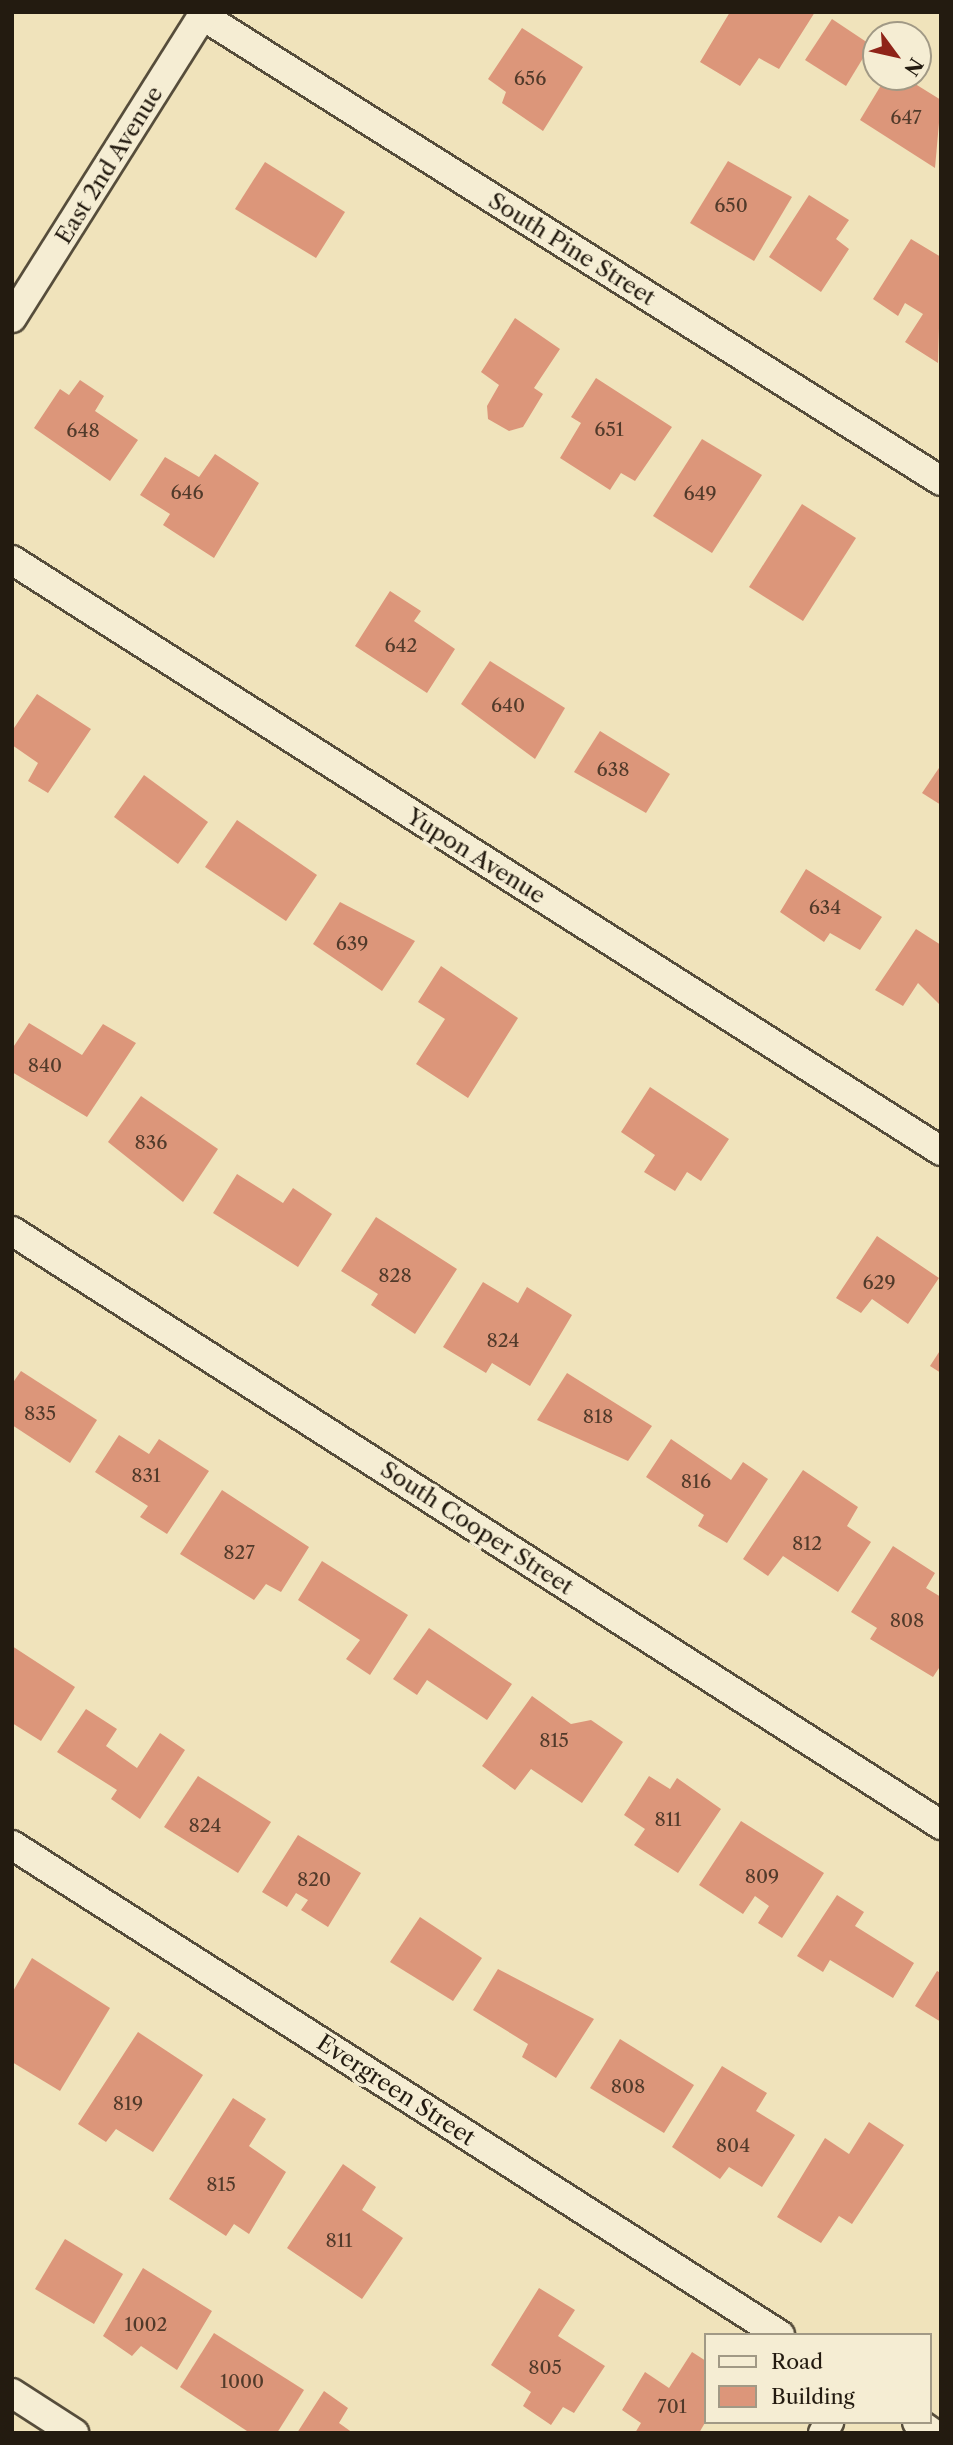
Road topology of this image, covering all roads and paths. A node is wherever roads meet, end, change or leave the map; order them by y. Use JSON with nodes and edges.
{"nodes":[{"id":1,"x":204,"y":14,"type":"edge"},
{"id":2,"x":12,"y":318,"type":"edge"},
{"id":3,"x":941,"y":481,"type":"edge"},
{"id":4,"x":12,"y":561,"type":"edge"},
{"id":5,"x":941,"y":1151,"type":"edge"},
{"id":6,"x":12,"y":1231,"type":"edge"},
{"id":7,"x":941,"y":1825,"type":"edge"},
{"id":8,"x":12,"y":1846,"type":"edge"},
{"id":9,"x":777,"y":2333,"type":"edge"},
{"id":10,"x":12,"y":2393,"type":"edge"},
{"id":11,"x":74,"y":2433,"type":"edge"}],
"edges":[{"from":1,"to":2,"type":"street","name":"East 2nd Avenue"},
{"from":1,"to":3,"type":"street","name":"South Pine Street"},
{"from":4,"to":5,"type":"street","name":"Yupon Avenue"},
{"from":6,"to":7,"type":"street","name":"South Cooper Street"},
{"from":8,"to":9,"type":"street","name":"Evergreen Street"},
{"from":10,"to":11,"type":"street"}]}
